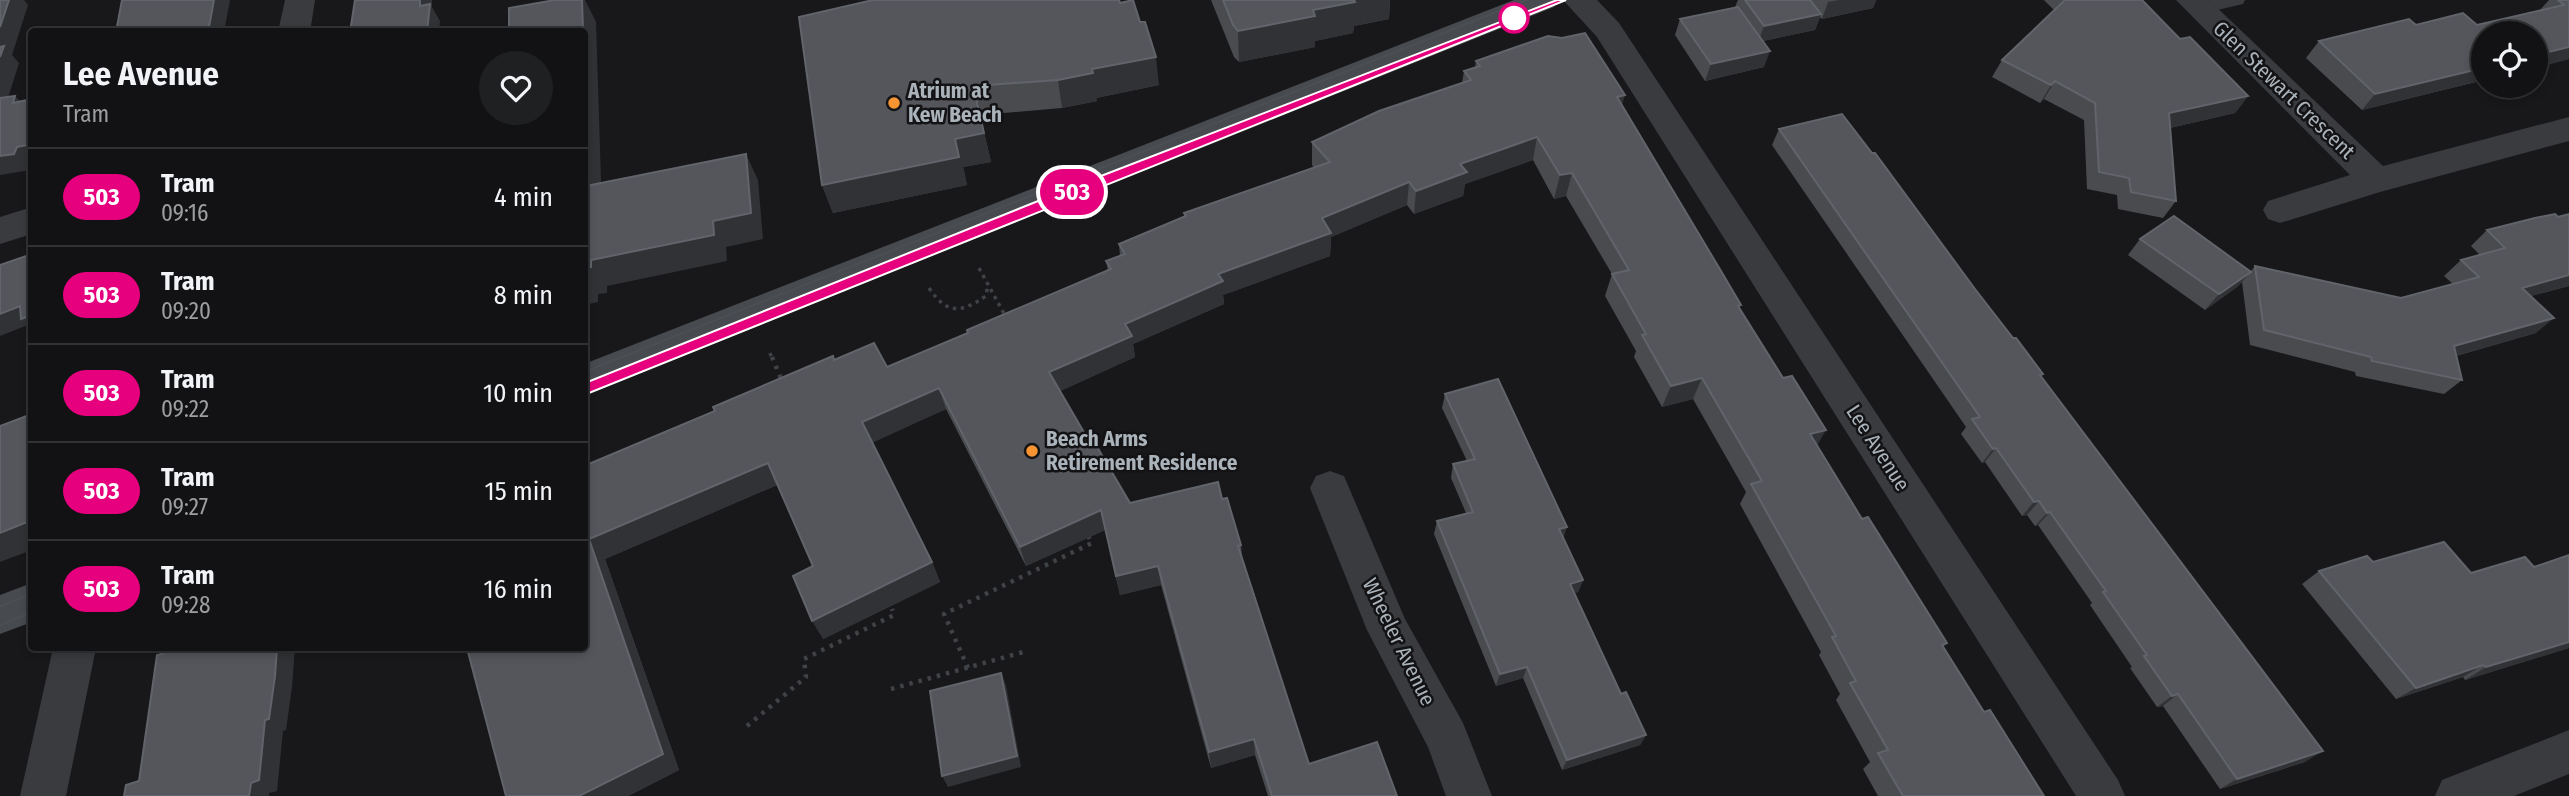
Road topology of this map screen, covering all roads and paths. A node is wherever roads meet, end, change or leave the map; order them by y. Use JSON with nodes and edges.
{"nodes":[{"id":1,"x":300,"y":0,"type":"edge"},
{"id":2,"x":1543,"y":0,"type":"edge"},
{"id":3,"x":1578,"y":0,"type":"edge"},
{"id":4,"x":2237,"y":0,"type":"edge"},
{"id":5,"x":2196,"y":4,"type":"edge"},
{"id":6,"x":295,"y":28,"type":"edge"},
{"id":7,"x":2569,"y":129,"type":"edge"},
{"id":8,"x":2376,"y":180,"type":"junction"},
{"id":9,"x":2280,"y":210,"type":"dead end"},
{"id":10,"x":28,"y":221,"type":"edge"},
{"id":11,"x":0,"y":231,"type":"edge"},
{"id":12,"x":979,"y":268,"type":"dead end"},
{"id":13,"x":988,"y":284,"type":"junction"},
{"id":14,"x":929,"y":288,"type":"dead end"},
{"id":15,"x":1011,"y":326,"type":"edge"},
{"id":16,"x":770,"y":353,"type":"dead end"},
{"id":17,"x":588,"y":378,"type":"edge"},
{"id":18,"x":786,"y":391,"type":"edge"},
{"id":19,"x":1330,"y":488,"type":"dead end"},
{"id":20,"x":1082,"y":524,"type":"edge"},
{"id":21,"x":28,"y":604,"type":"edge"},
{"id":22,"x":892,"y":609,"type":"edge"},
{"id":23,"x":0,"y":615,"type":"edge"},
{"id":24,"x":73,"y":651,"type":"edge"},
{"id":25,"x":1027,"y":651,"type":"dead end"},
{"id":26,"x":968,"y":668,"type":"junction"},
{"id":27,"x":891,"y":689,"type":"dead end"},
{"id":28,"x":747,"y":726,"type":"dead end"},
{"id":29,"x":2569,"y":752,"type":"edge"},
{"id":30,"x":43,"y":796,"type":"edge"},
{"id":31,"x":1469,"y":796,"type":"edge"},
{"id":32,"x":2102,"y":796,"type":"edge"},
{"id":33,"x":2458,"y":796,"type":"edge"}],
"edges":[{"from":1,"to":6,"type":"street"},
{"from":2,"to":17,"type":"main road"},
{"from":3,"to":32,"type":"street","name":"Lee Avenue"},
{"from":4,"to":5,"type":"lane"},
{"from":5,"to":8,"type":"street","name":"Glen Stewart Crescent"},
{"from":7,"to":8,"type":"street","name":"Glen Stewart Crescent"},
{"from":8,"to":9,"type":"street","name":"Glen Stewart Crescent"},
{"from":10,"to":11,"type":"street"},
{"from":12,"to":13,"type":"path"},
{"from":13,"to":14,"type":"path"},
{"from":13,"to":15,"type":"path"},
{"from":16,"to":18,"type":"path"},
{"from":19,"to":31,"type":"street","name":"Wheeler Avenue"},
{"from":20,"to":26,"type":"path"},
{"from":21,"to":23,"type":"main road"},
{"from":22,"to":28,"type":"path"},
{"from":24,"to":30,"type":"street"},
{"from":25,"to":26,"type":"path"},
{"from":26,"to":27,"type":"path"},
{"from":29,"to":33,"type":"street"}]}
